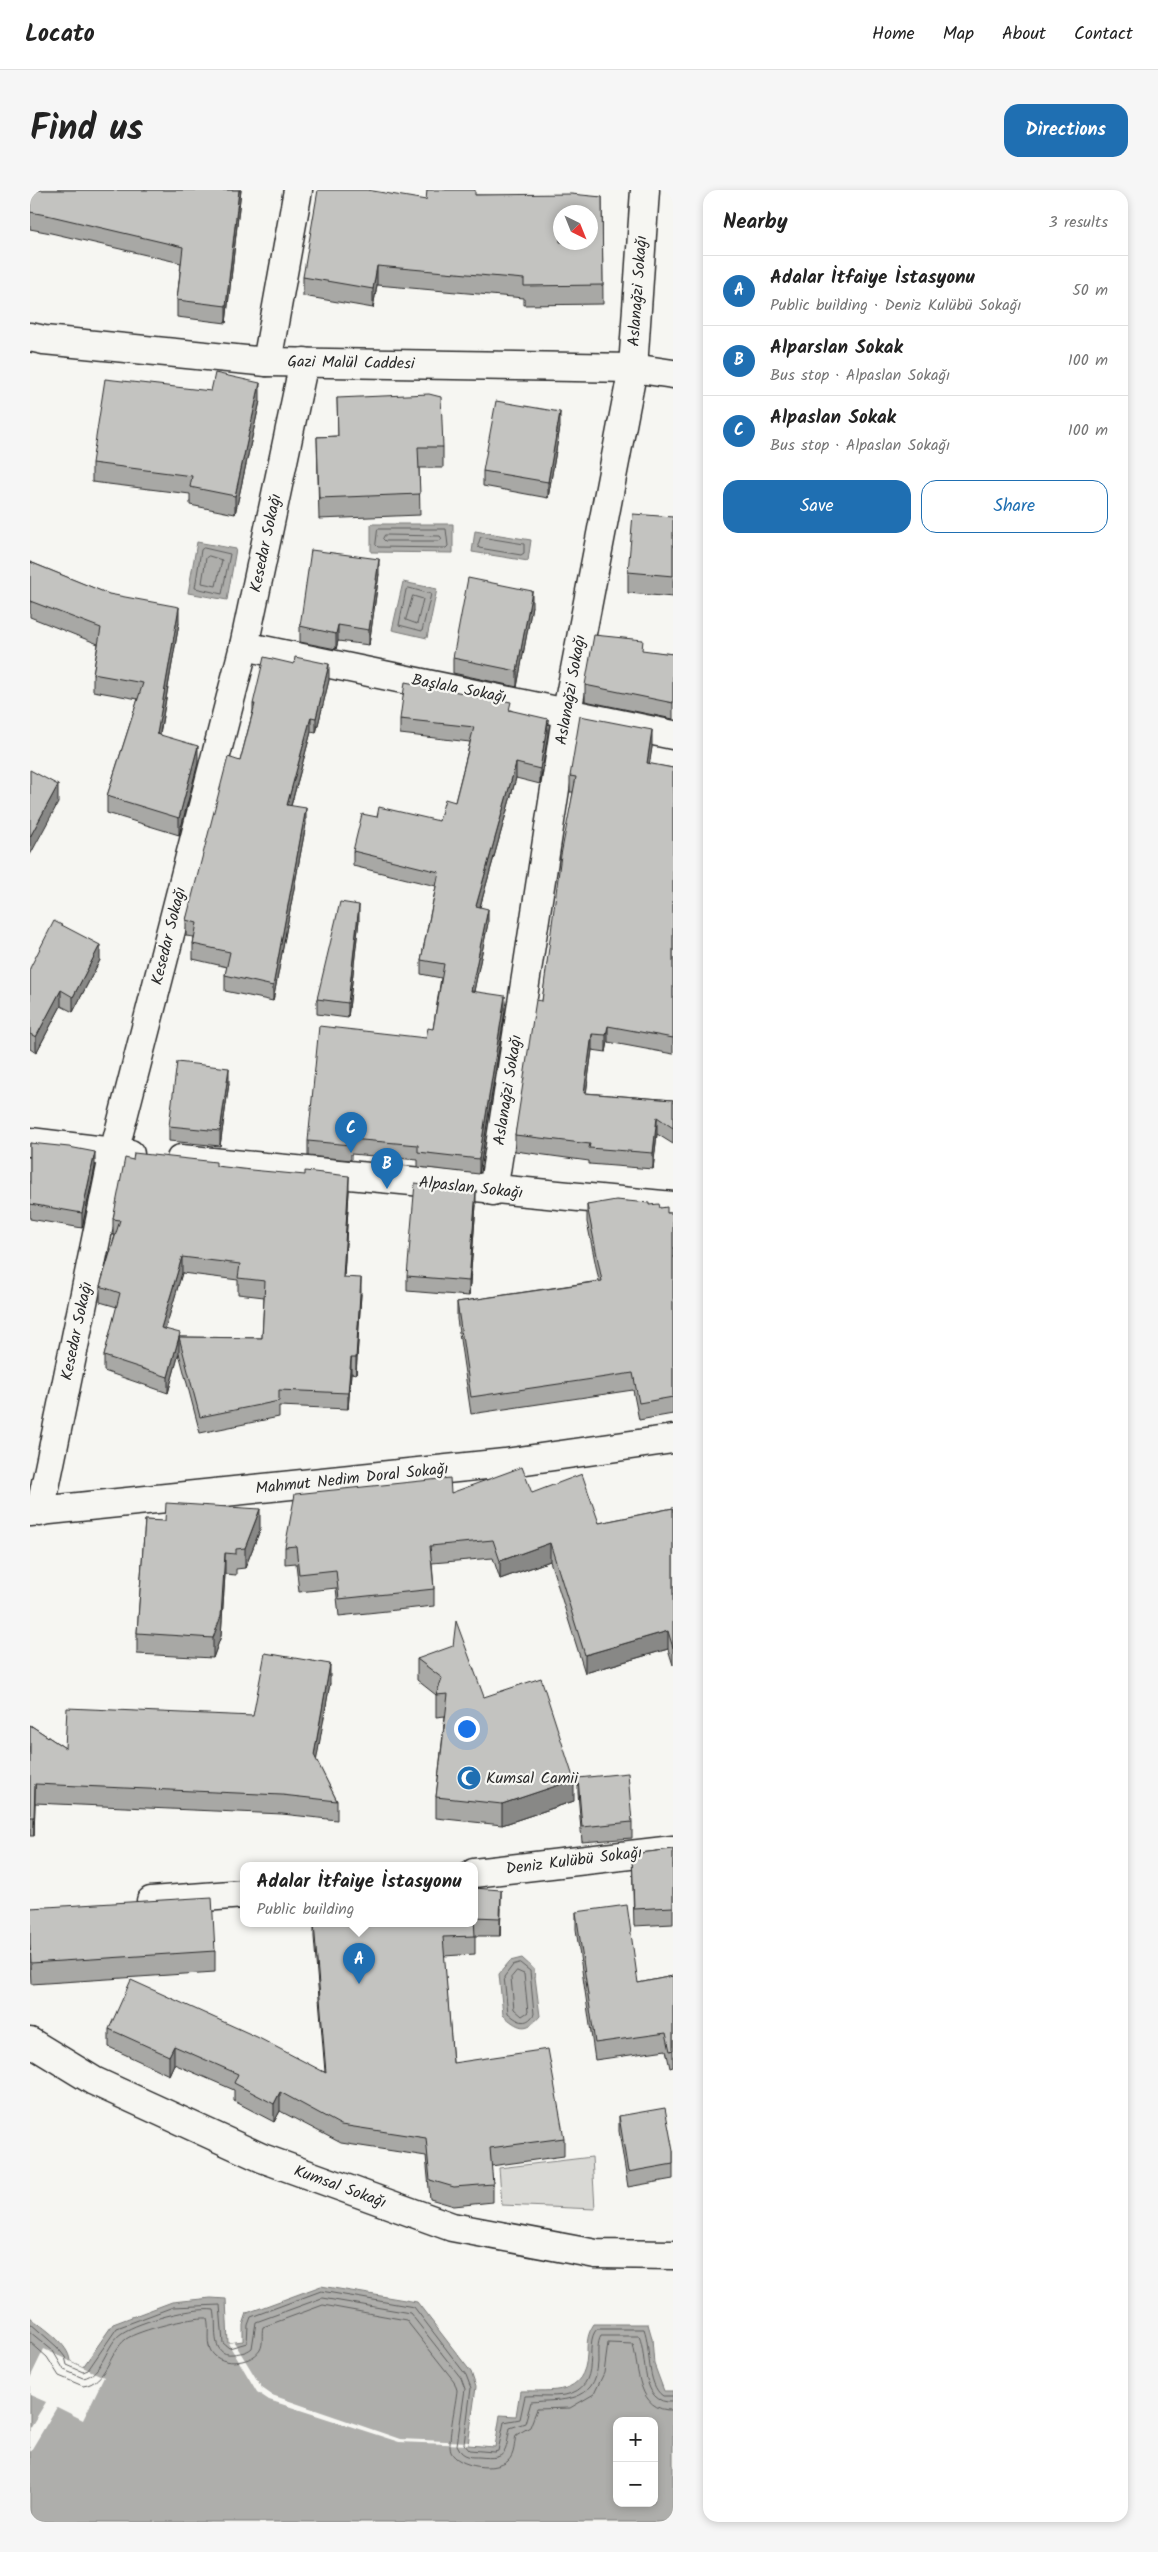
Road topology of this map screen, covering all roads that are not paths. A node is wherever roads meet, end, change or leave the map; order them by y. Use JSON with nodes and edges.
{"nodes":[{"id":1,"x":298,"y":190,"type":"edge"},
{"id":2,"x":645,"y":190,"type":"edge"},
{"id":3,"x":30,"y":337,"type":"edge"},
{"id":4,"x":267,"y":362,"type":"junction"},
{"id":5,"x":304,"y":362,"type":"junction"},
{"id":6,"x":633,"y":368,"type":"junction"},
{"id":7,"x":673,"y":374,"type":"edge"},
{"id":8,"x":244,"y":646,"type":"junction"},
{"id":9,"x":566,"y":711,"type":"junction"},
{"id":10,"x":673,"y":735,"type":"edge"},
{"id":11,"x":30,"y":1142,"type":"edge"},
{"id":12,"x":114,"y":1152,"type":"junction"},
{"id":13,"x":493,"y":1190,"type":"junction"},
{"id":14,"x":673,"y":1206,"type":"edge"},
{"id":15,"x":673,"y":1439,"type":"edge"},
{"id":16,"x":35,"y":1512,"type":"edge"},
{"id":17,"x":673,"y":1850,"type":"edge"},
{"id":18,"x":478,"y":1873,"type":"edge"},
{"id":19,"x":240,"y":1894,"type":"edge"},
{"id":20,"x":127,"y":1903,"type":"edge"},
{"id":21,"x":30,"y":2042,"type":"edge"},
{"id":22,"x":673,"y":2255,"type":"edge"}],
"edges":[{"from":1,"to":4,"type":"street"},
{"from":2,"to":6,"type":"street","name":"Aslanağzi Sokağı"},
{"from":3,"to":4,"type":"street","name":"Gazi Malül Caddesi"},
{"from":4,"to":5,"type":"street","name":"Gazi Malül Caddesi"},
{"from":5,"to":6,"type":"street","name":"Gazi Malül Caddesi"},
{"from":5,"to":8,"type":"street","name":"Kesedar Sokağı"},
{"from":6,"to":7,"type":"street","name":"Gazi Malül Caddesi"},
{"from":6,"to":9,"type":"street","name":"Aslanağzi Sokağı"},
{"from":8,"to":9,"type":"street","name":"Başlala Sokağı"},
{"from":8,"to":12,"type":"street","name":"Kesedar Sokağı"},
{"from":9,"to":10,"type":"street","name":"Başlala Sokağı"},
{"from":9,"to":13,"type":"street","name":"Aslanağzi Sokağı"},
{"from":11,"to":12,"type":"street","name":"Alpaslan Sokağı"},
{"from":12,"to":13,"type":"street","name":"Alpaslan Sokağı"},
{"from":12,"to":16,"type":"street","name":"Kesedar Sokağı"},
{"from":13,"to":14,"type":"street","name":"Alpaslan Sokağı"},
{"from":15,"to":16,"type":"street","name":"Mahmut Nedim Doral Sokağı"},
{"from":17,"to":18,"type":"street","name":"Deniz Kulübü Sokağı"},
{"from":19,"to":20,"type":"street"},
{"from":21,"to":22,"type":"street","name":"Kumsal Sokağı"}]}
